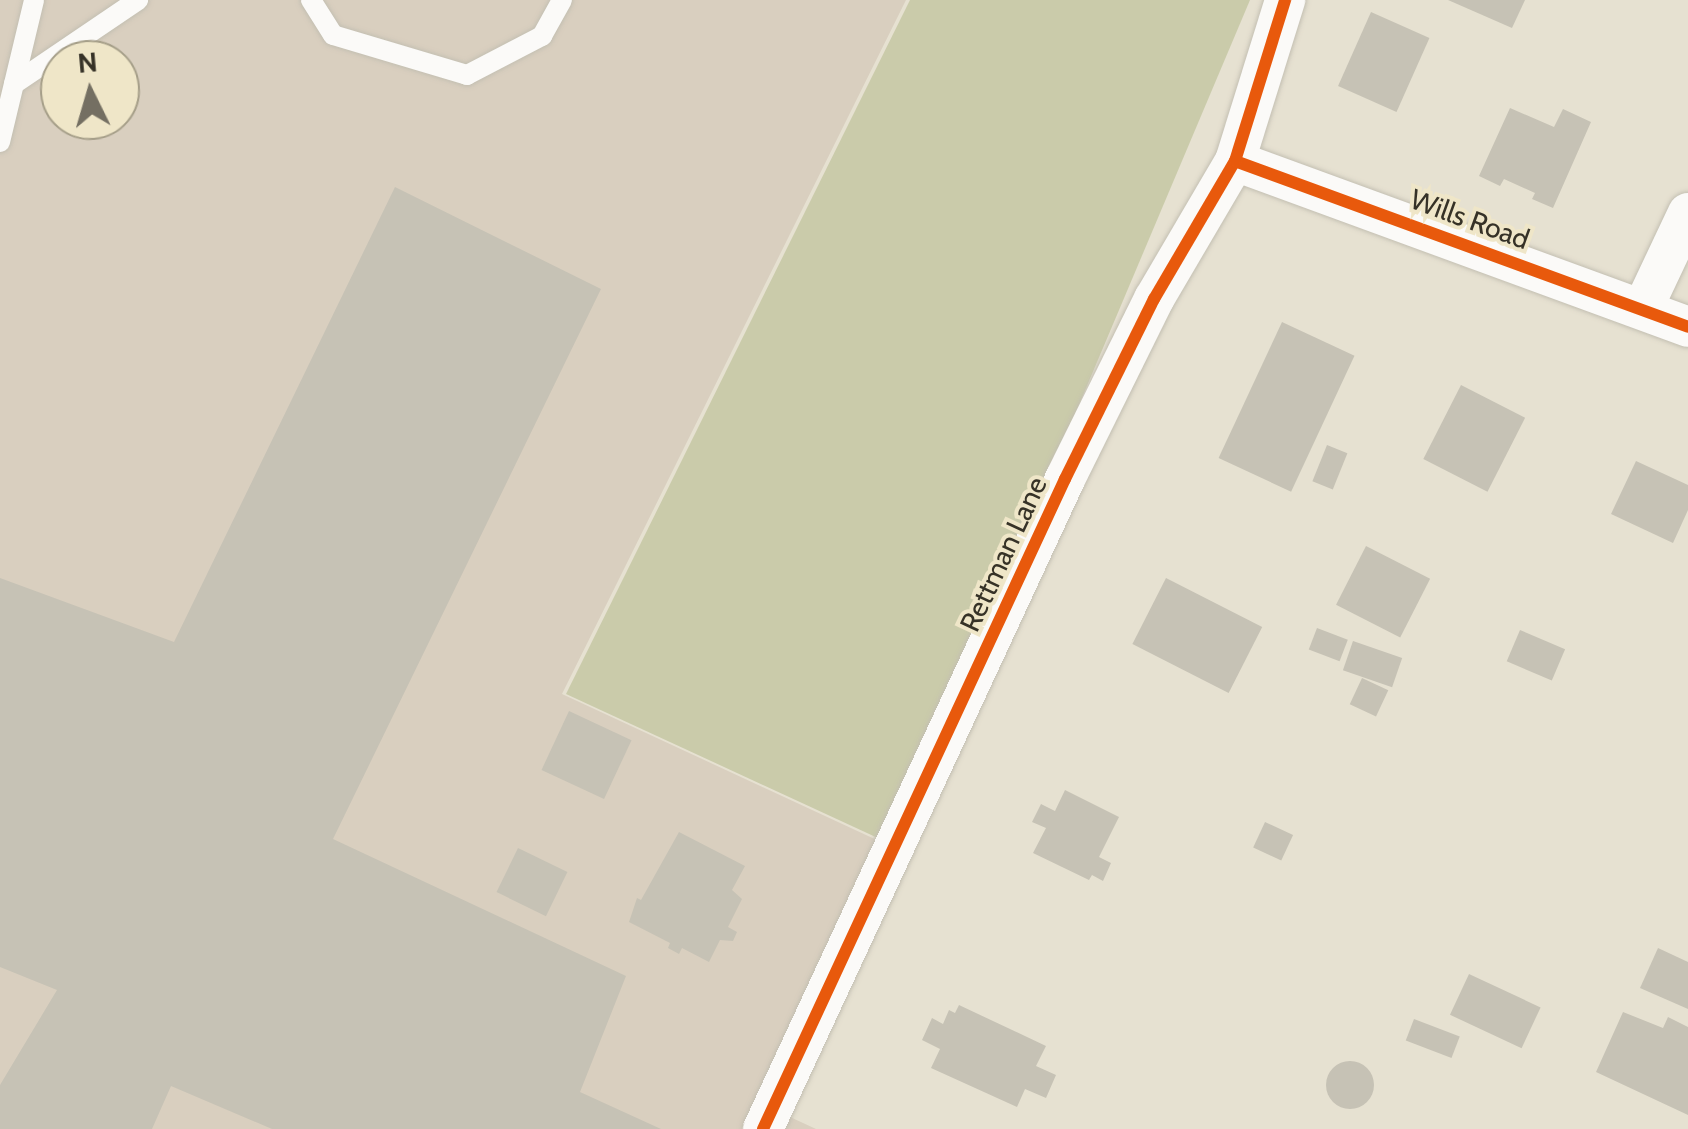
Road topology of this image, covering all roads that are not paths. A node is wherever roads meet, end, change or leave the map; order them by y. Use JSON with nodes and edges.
{"nodes":[{"id":1,"x":34,"y":0,"type":"edge"},
{"id":2,"x":138,"y":0,"type":"edge"},
{"id":3,"x":311,"y":0,"type":"edge"},
{"id":4,"x":562,"y":0,"type":"edge"},
{"id":5,"x":1285,"y":0,"type":"edge"},
{"id":6,"x":14,"y":84,"type":"junction"},
{"id":7,"x":0,"y":142,"type":"edge"},
{"id":8,"x":1234,"y":160,"type":"junction"},
{"id":9,"x":1688,"y":213,"type":"edge"},
{"id":10,"x":1643,"y":308,"type":"junction"},
{"id":11,"x":1688,"y":326,"type":"edge"},
{"id":12,"x":763,"y":1129,"type":"edge"}],
"edges":[{"from":1,"to":6,"type":"lane"},
{"from":2,"to":6,"type":"lane"},
{"from":3,"to":4,"type":"lane"},
{"from":5,"to":8,"type":"street","name":"Rettman Lane"},
{"from":6,"to":7,"type":"lane"},
{"from":8,"to":10,"type":"street","name":"Wills Road"},
{"from":8,"to":12,"type":"street","name":"Rettman Lane"},
{"from":9,"to":10,"type":"street"},
{"from":10,"to":11,"type":"street","name":"Wills Road"}]}
